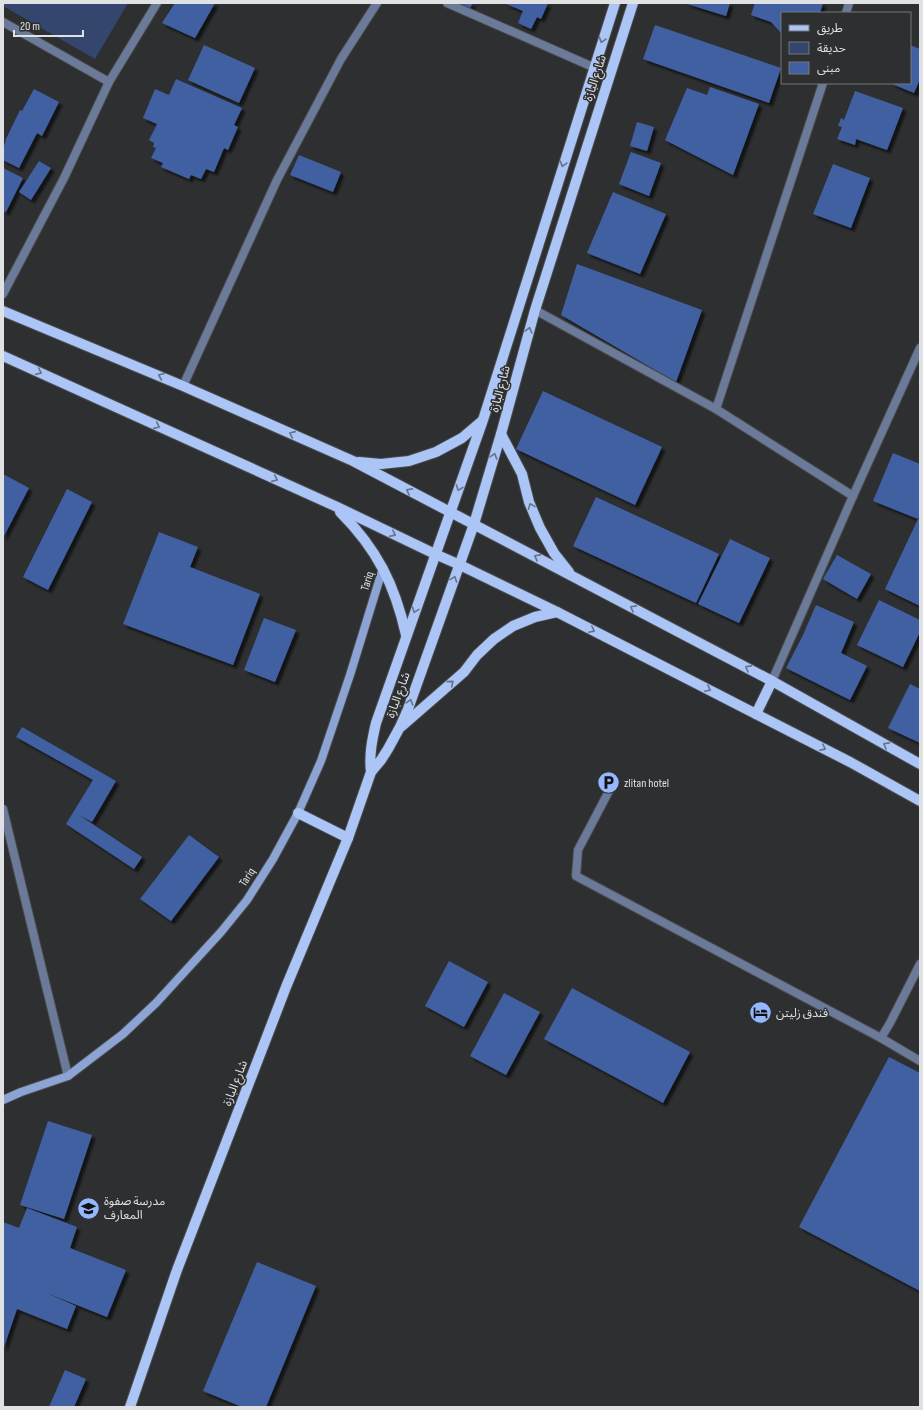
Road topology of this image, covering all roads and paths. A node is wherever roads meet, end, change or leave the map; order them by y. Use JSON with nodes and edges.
{"nodes":[{"id":1,"x":157,"y":3,"type":"edge"},
{"id":2,"x":377,"y":3,"type":"edge"},
{"id":3,"x":447,"y":3,"type":"edge"},
{"id":4,"x":615,"y":3,"type":"edge"},
{"id":5,"x":633,"y":3,"type":"edge"},
{"id":6,"x":3,"y":22,"type":"edge"},
{"id":7,"x":593,"y":67,"type":"junction"},
{"id":8,"x":110,"y":82,"type":"junction"},
{"id":9,"x":823,"y":84,"type":"edge"},
{"id":10,"x":3,"y":294,"type":"edge"},
{"id":11,"x":535,"y":310,"type":"junction"},
{"id":12,"x":3,"y":311,"type":"edge"},
{"id":13,"x":920,"y":348,"type":"edge"},
{"id":14,"x":3,"y":356,"type":"edge"},
{"id":15,"x":183,"y":386,"type":"junction"},
{"id":16,"x":716,"y":409,"type":"junction"},
{"id":17,"x":483,"y":420,"type":"junction"},
{"id":18,"x":501,"y":434,"type":"junction"},
{"id":19,"x":353,"y":461,"type":"junction"},
{"id":20,"x":853,"y":496,"type":"junction"},
{"id":21,"x":335,"y":506,"type":"junction"},
{"id":22,"x":450,"y":512,"type":"junction"},
{"id":23,"x":474,"y":524,"type":"junction"},
{"id":24,"x":435,"y":554,"type":"junction"},
{"id":25,"x":460,"y":564,"type":"junction"},
{"id":26,"x":383,"y":568,"type":"junction"},
{"id":27,"x":572,"y":575,"type":"junction"},
{"id":28,"x":557,"y":612,"type":"junction"},
{"id":29,"x":406,"y":635,"type":"junction"},
{"id":30,"x":772,"y":681,"type":"junction"},
{"id":31,"x":756,"y":714,"type":"junction"},
{"id":32,"x":400,"y":727,"type":"junction"},
{"id":33,"x":920,"y":764,"type":"edge"},
{"id":34,"x":371,"y":772,"type":"junction"},
{"id":35,"x":609,"y":791,"type":"dead end"},
{"id":36,"x":920,"y":801,"type":"edge"},
{"id":37,"x":3,"y":810,"type":"edge"},
{"id":38,"x":298,"y":813,"type":"junction"},
{"id":39,"x":348,"y":838,"type":"junction"},
{"id":40,"x":920,"y":964,"type":"edge"},
{"id":41,"x":881,"y":1038,"type":"junction"},
{"id":42,"x":920,"y":1061,"type":"edge"},
{"id":43,"x":68,"y":1076,"type":"junction"},
{"id":44,"x":3,"y":1100,"type":"edge"},
{"id":45,"x":130,"y":1407,"type":"edge"}],
"edges":[{"from":1,"to":8,"type":"street"},
{"from":2,"to":15,"type":"street"},
{"from":3,"to":7,"type":"street"},
{"from":4,"to":7,"type":"main road","name":"شارع البازة","one_way":true},
{"from":5,"to":11,"type":"main road","name":"شارع البازة"},
{"from":6,"to":8,"type":"street"},
{"from":7,"to":17,"type":"main road","name":"شارع البازة","one_way":true},
{"from":8,"to":10,"type":"street"},
{"from":9,"to":16,"type":"street"},
{"from":11,"to":16,"type":"street"},
{"from":18,"to":11,"type":"main road","name":"شارع البازة","one_way":true},
{"from":15,"to":12,"type":"main road","one_way":true},
{"from":13,"to":20,"type":"street"},
{"from":14,"to":21,"type":"main road","one_way":true},
{"from":19,"to":15,"type":"main road","one_way":true},
{"from":16,"to":20,"type":"street"},
{"from":17,"to":19,"type":"main road"},
{"from":17,"to":22,"type":"main road","name":"شارع البازة","one_way":true},
{"from":23,"to":18,"type":"main road","name":"شارع البازة","one_way":true},
{"from":27,"to":18,"type":"main road","one_way":true},
{"from":22,"to":19,"type":"main road","one_way":true},
{"from":20,"to":30,"type":"street"},
{"from":21,"to":24,"type":"main road","one_way":true},
{"from":21,"to":26,"type":"main road"},
{"from":22,"to":23,"type":"main road"},
{"from":22,"to":24,"type":"main road","name":"شارع البازة"},
{"from":23,"to":25,"type":"main road","name":"شارع البازة"},
{"from":27,"to":23,"type":"main road","one_way":true},
{"from":24,"to":25,"type":"main road"},
{"from":24,"to":29,"type":"main road","name":"شارع البازة","one_way":true},
{"from":25,"to":28,"type":"main road"},
{"from":32,"to":25,"type":"main road","name":"شارع البازة","one_way":true},
{"from":26,"to":29,"type":"main road"},
{"from":26,"to":38,"type":"main road","name":"Tariq"},
{"from":30,"to":27,"type":"main road","one_way":true},
{"from":28,"to":31,"type":"main road","one_way":true},
{"from":32,"to":28,"type":"main road","one_way":true},
{"from":29,"to":34,"type":"main road","name":"شارع البازة"},
{"from":30,"to":31,"type":"main road"},
{"from":33,"to":30,"type":"main road","one_way":true},
{"from":31,"to":36,"type":"main road","one_way":true},
{"from":32,"to":34,"type":"main road","name":"شارع البازة"},
{"from":34,"to":39,"type":"main road","name":"شارع البازة"},
{"from":35,"to":41,"type":"street"},
{"from":37,"to":43,"type":"street"},
{"from":38,"to":39,"type":"main road"},
{"from":38,"to":43,"type":"main road","name":"Tariq"},
{"from":39,"to":45,"type":"main road","name":"شارع البازة"},
{"from":40,"to":41,"type":"street"},
{"from":41,"to":42,"type":"street"},
{"from":43,"to":44,"type":"main road","name":"Tariq"}]}
